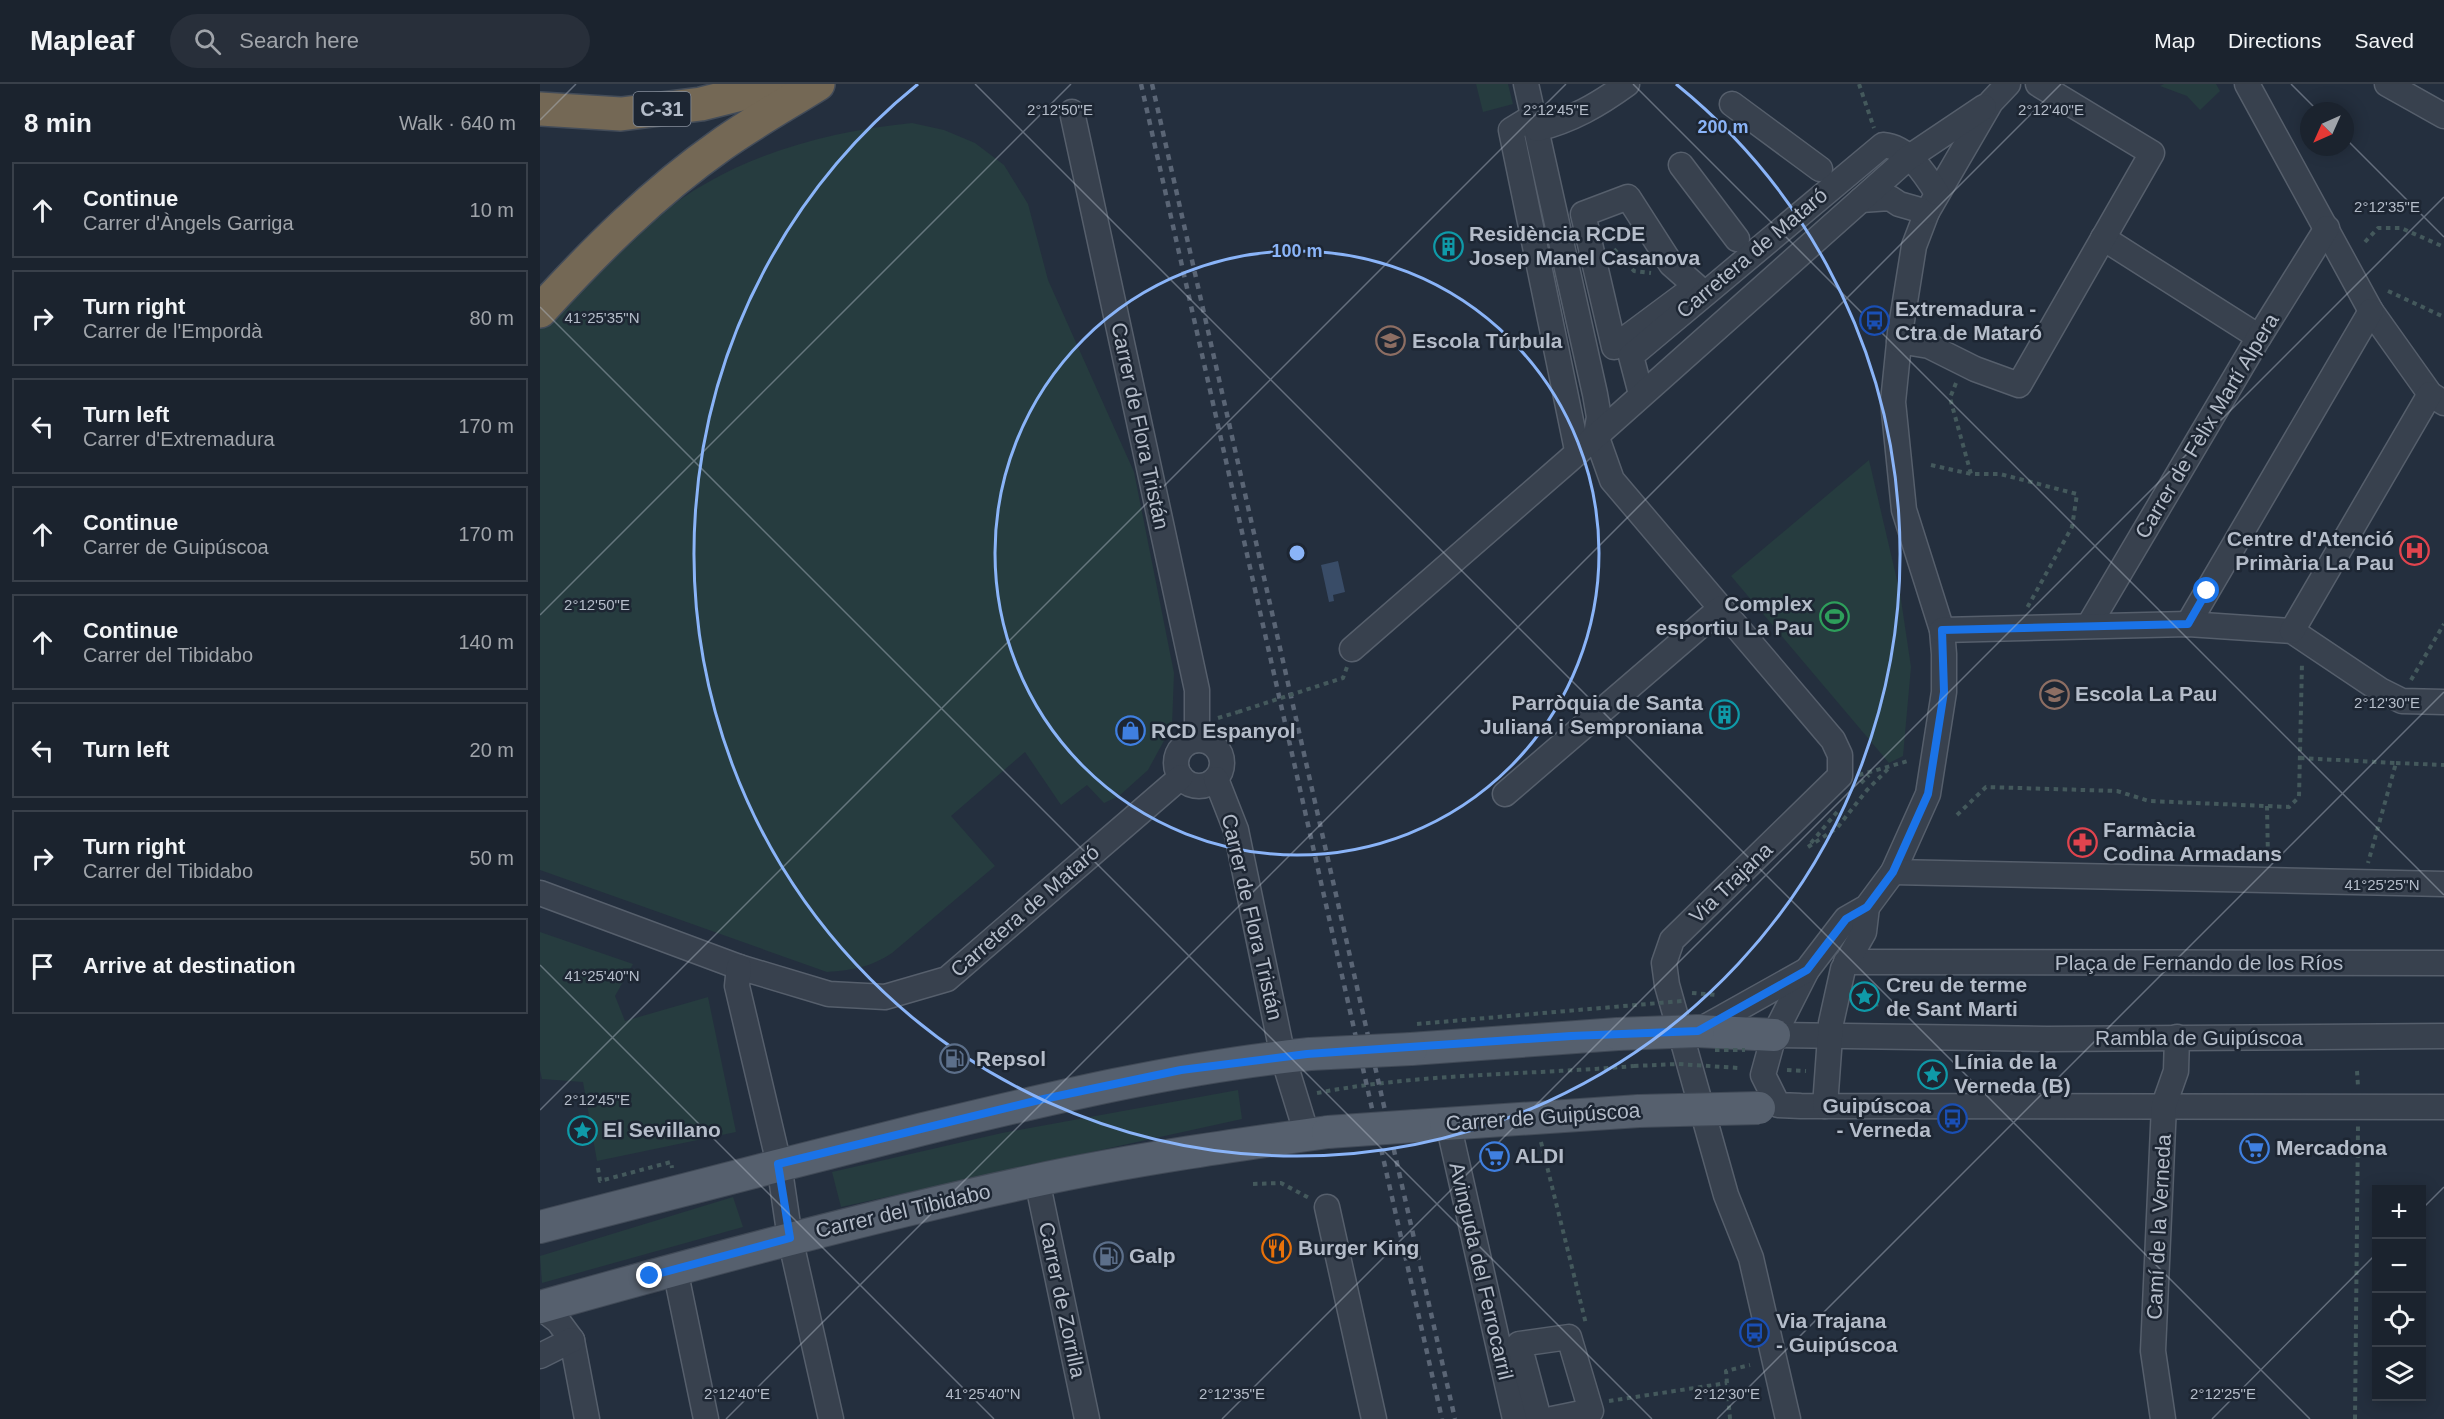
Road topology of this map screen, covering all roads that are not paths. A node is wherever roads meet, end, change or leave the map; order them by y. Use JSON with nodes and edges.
{"nodes":[{"id":1,"x":781,"y":84,"type":"edge"},
{"id":2,"x":818,"y":84,"type":"edge"},
{"id":3,"x":1527,"y":84,"type":"edge"},
{"id":4,"x":1627,"y":84,"type":"edge"},
{"id":5,"x":2008,"y":84,"type":"edge"},
{"id":6,"x":2038,"y":84,"type":"edge"},
{"id":7,"x":2387,"y":84,"type":"edge"},
{"id":8,"x":2251,"y":85,"type":"edge"},
{"id":9,"x":1991,"y":102,"type":"junction"},
{"id":10,"x":1732,"y":104,"type":"dead end"},
{"id":11,"x":540,"y":109,"type":"edge"},
{"id":12,"x":1072,"y":112,"type":"dead end"},
{"id":13,"x":2444,"y":116,"type":"edge"},
{"id":14,"x":1536,"y":123,"type":"junction"},
{"id":15,"x":1902,"y":164,"type":"junction"},
{"id":16,"x":1681,"y":165,"type":"dead end"},
{"id":17,"x":1820,"y":169,"type":"dead end"},
{"id":18,"x":1890,"y":198,"type":"junction"},
{"id":19,"x":1861,"y":200,"type":"junction"},
{"id":20,"x":1932,"y":203,"type":"junction"},
{"id":21,"x":2327,"y":228,"type":"junction"},
{"id":22,"x":2103,"y":238,"type":"junction"},
{"id":23,"x":1737,"y":239,"type":"dead end"},
{"id":24,"x":1687,"y":278,"type":"joint"},
{"id":25,"x":540,"y":311,"type":"edge"},
{"id":26,"x":2371,"y":311,"type":"junction"},
{"id":27,"x":2259,"y":337,"type":"junction"},
{"id":28,"x":1899,"y":341,"type":"junction"},
{"id":29,"x":1595,"y":394,"type":"junction"},
{"id":30,"x":1641,"y":394,"type":"junction"},
{"id":31,"x":2437,"y":399,"type":"edge"},
{"id":32,"x":1569,"y":416,"type":"junction"},
{"id":33,"x":1596,"y":435,"type":"junction"},
{"id":34,"x":1577,"y":450,"type":"junction"},
{"id":35,"x":1721,"y":608,"type":"junction"},
{"id":36,"x":2188,"y":624,"type":"junction"},
{"id":37,"x":2089,"y":625,"type":"junction"},
{"id":38,"x":1942,"y":630,"type":"junction"},
{"id":39,"x":2292,"y":631,"type":"junction"},
{"id":40,"x":1352,"y":649,"type":"road end"},
{"id":41,"x":2444,"y":702,"type":"edge"},
{"id":42,"x":1197,"y":740,"type":"junction"},
{"id":43,"x":1181,"y":777,"type":"junction"},
{"id":44,"x":1216,"y":779,"type":"junction"},
{"id":45,"x":1504,"y":794,"type":"dead end"},
{"id":46,"x":1893,"y":872,"type":"junction"},
{"id":47,"x":2444,"y":884,"type":"edge"},
{"id":48,"x":540,"y":893,"type":"edge"},
{"id":49,"x":1867,"y":907,"type":"junction"},
{"id":50,"x":1845,"y":962,"type":"junction"},
{"id":51,"x":2444,"y":963,"type":"edge"},
{"id":52,"x":739,"y":967,"type":"junction"},
{"id":53,"x":1807,"y":970,"type":"junction"},
{"id":54,"x":1716,"y":1019,"type":"junction"},
{"id":55,"x":1774,"y":1035,"type":"junction"},
{"id":56,"x":2444,"y":1036,"type":"edge"},
{"id":57,"x":2177,"y":1037,"type":"junction"},
{"id":58,"x":1831,"y":1038,"type":"junction"},
{"id":59,"x":1297,"y":1056,"type":"junction"},
{"id":60,"x":2164,"y":1105,"type":"junction"},
{"id":61,"x":1769,"y":1106,"type":"junction"},
{"id":62,"x":1825,"y":1106,"type":"junction"},
{"id":63,"x":2444,"y":1107,"type":"edge"},
{"id":64,"x":1448,"y":1123,"type":"junction"},
{"id":65,"x":1318,"y":1133,"type":"junction"},
{"id":66,"x":1236,"y":1144,"type":"joint"},
{"id":67,"x":778,"y":1164,"type":"junction"},
{"id":68,"x":1037,"y":1180,"type":"junction"},
{"id":69,"x":1327,"y":1207,"type":"road end"},
{"id":70,"x":540,"y":1227,"type":"edge"},
{"id":71,"x":790,"y":1238,"type":"junction"},
{"id":72,"x":675,"y":1269,"type":"junction"},
{"id":73,"x":540,"y":1307,"type":"edge"},
{"id":74,"x":572,"y":1340,"type":"junction"},
{"id":75,"x":540,"y":1356,"type":"edge"},
{"id":76,"x":587,"y":1419,"type":"edge"},
{"id":77,"x":706,"y":1419,"type":"edge"},
{"id":78,"x":831,"y":1419,"type":"edge"},
{"id":79,"x":1087,"y":1419,"type":"edge"},
{"id":80,"x":1374,"y":1419,"type":"edge"},
{"id":81,"x":1515,"y":1419,"type":"edge"},
{"id":82,"x":1539,"y":1419,"type":"edge"},
{"id":83,"x":1551,"y":1419,"type":"edge"},
{"id":84,"x":1788,"y":1419,"type":"edge"},
{"id":85,"x":2163,"y":1419,"type":"edge"}],
"edges":[{"from":1,"to":11,"type":"highway","number":"C-31"},
{"from":2,"to":25,"type":"highway"},
{"from":3,"to":14,"type":"street"},
{"from":4,"to":14,"type":"street"},
{"from":5,"to":9,"type":"street"},
{"from":6,"to":22,"type":"street"},
{"from":7,"to":13,"type":"street"},
{"from":8,"to":21,"type":"street"},
{"from":9,"to":15,"type":"street","name":"Carretera de Mataró"},
{"from":9,"to":20,"type":"street"},
{"from":10,"to":17,"type":"street","name":"Carretera de Mataró"},
{"from":12,"to":42,"type":"street","name":"Carrer de Flora Tristán"},
{"from":14,"to":29,"type":"street"},
{"from":14,"to":32,"type":"street"},
{"from":15,"to":18,"type":"street"},
{"from":15,"to":19,"type":"street","name":"Carretera de Mataró"},
{"from":15,"to":20,"type":"street"},
{"from":15,"to":30,"type":"street","name":"Carretera de Mataró"},
{"from":16,"to":23,"type":"street","name":"Carretera de Mataró"},
{"from":18,"to":19,"type":"street","name":"Carretera de Mataró"},
{"from":18,"to":20,"type":"street","name":"Carretera de Mataró"},
{"from":19,"to":30,"type":"street","name":"Carretera de Mataró"},
{"from":20,"to":28,"type":"street"},
{"from":21,"to":26,"type":"street"},
{"from":21,"to":27,"type":"street","name":"Carrer de Fèlix Martí Alpera"},
{"from":22,"to":27,"type":"street"},
{"from":22,"to":28,"type":"street"},
{"from":24,"to":24,"type":"street"},
{"from":26,"to":31,"type":"street"},
{"from":26,"to":36,"type":"street"},
{"from":27,"to":37,"type":"street","name":"Carrer de Fèlix Martí Alpera"},
{"from":28,"to":38,"type":"street"},
{"from":29,"to":32,"type":"street"},
{"from":29,"to":33,"type":"street"},
{"from":30,"to":33,"type":"street","name":"Carretera de Mataró"},
{"from":31,"to":39,"type":"street"},
{"from":32,"to":34,"type":"street"},
{"from":33,"to":34,"type":"street","name":"Carretera de Mataró"},
{"from":33,"to":35,"type":"street","name":"Via Trajana"},
{"from":34,"to":40,"type":"street","name":"Carretera de Mataró"},
{"from":35,"to":45,"type":"street"},
{"from":35,"to":84,"type":"street","name":"Via Trajana"},
{"from":36,"to":37,"type":"street"},
{"from":36,"to":39,"type":"street"},
{"from":37,"to":38,"type":"street"},
{"from":38,"to":46,"type":"street"},
{"from":39,"to":41,"type":"street"},
{"from":42,"to":43,"type":"street"},
{"from":42,"to":44,"type":"street"},
{"from":43,"to":44,"type":"street"},
{"from":43,"to":52,"type":"street","name":"Carretera de Mataró"},
{"from":44,"to":59,"type":"street","name":"Carrer de Flora Tristán"},
{"from":46,"to":47,"type":"street"},
{"from":46,"to":49,"type":"street"},
{"from":48,"to":52,"type":"street","name":"Carretera de Mataró"},
{"from":49,"to":50,"type":"street"},
{"from":49,"to":53,"type":"street"},
{"from":50,"to":51,"type":"street","name":"Plaça de Fernando de los Ríos"},
{"from":50,"to":58,"type":"street"},
{"from":52,"to":67,"type":"street"},
{"from":53,"to":54,"type":"street"},
{"from":53,"to":55,"type":"street"},
{"from":54,"to":55,"type":"main road"},
{"from":54,"to":59,"type":"main road","bridge":true},
{"from":55,"to":58,"type":"street","name":"Rambla de Guipúscoa"},
{"from":55,"to":61,"type":"street"},
{"from":56,"to":57,"type":"street","name":"Rambla de Guipúscoa"},
{"from":57,"to":58,"type":"street","name":"Rambla de Guipúscoa"},
{"from":57,"to":60,"type":"street","name":"Camí de la Verneda"},
{"from":58,"to":62,"type":"street"},
{"from":59,"to":65,"type":"street"},
{"from":59,"to":67,"type":"main road"},
{"from":60,"to":62,"type":"street"},
{"from":60,"to":63,"type":"street"},
{"from":60,"to":85,"type":"street","name":"Camí de la Verneda"},
{"from":61,"to":62,"type":"street"},
{"from":61,"to":64,"type":"main road","name":"Carrer de Guipúscoa","bridge":true},
{"from":64,"to":65,"type":"main road","name":"Carrer de Guipúscoa","bridge":true},
{"from":64,"to":81,"type":"street","name":"Avinguda del Ferrocarril"},
{"from":65,"to":66,"type":"main road","name":"Carrer de Guipúscoa"},
{"from":66,"to":68,"type":"main road","name":"Carrer del Tibidabo"},
{"from":67,"to":70,"type":"main road"},
{"from":67,"to":71,"type":"street"},
{"from":68,"to":71,"type":"main road","name":"Carrer del Tibidabo"},
{"from":68,"to":79,"type":"street","name":"Carrer de Zorrilla"},
{"from":69,"to":80,"type":"street"},
{"from":71,"to":72,"type":"main road","name":"Carrer del Tibidabo"},
{"from":71,"to":78,"type":"street"},
{"from":72,"to":73,"type":"main road","name":"Carrer del Tibidabo"},
{"from":72,"to":77,"type":"street"},
{"from":73,"to":74,"type":"street"},
{"from":74,"to":75,"type":"street"},
{"from":74,"to":76,"type":"street"},
{"from":82,"to":83,"type":"street"}]}
